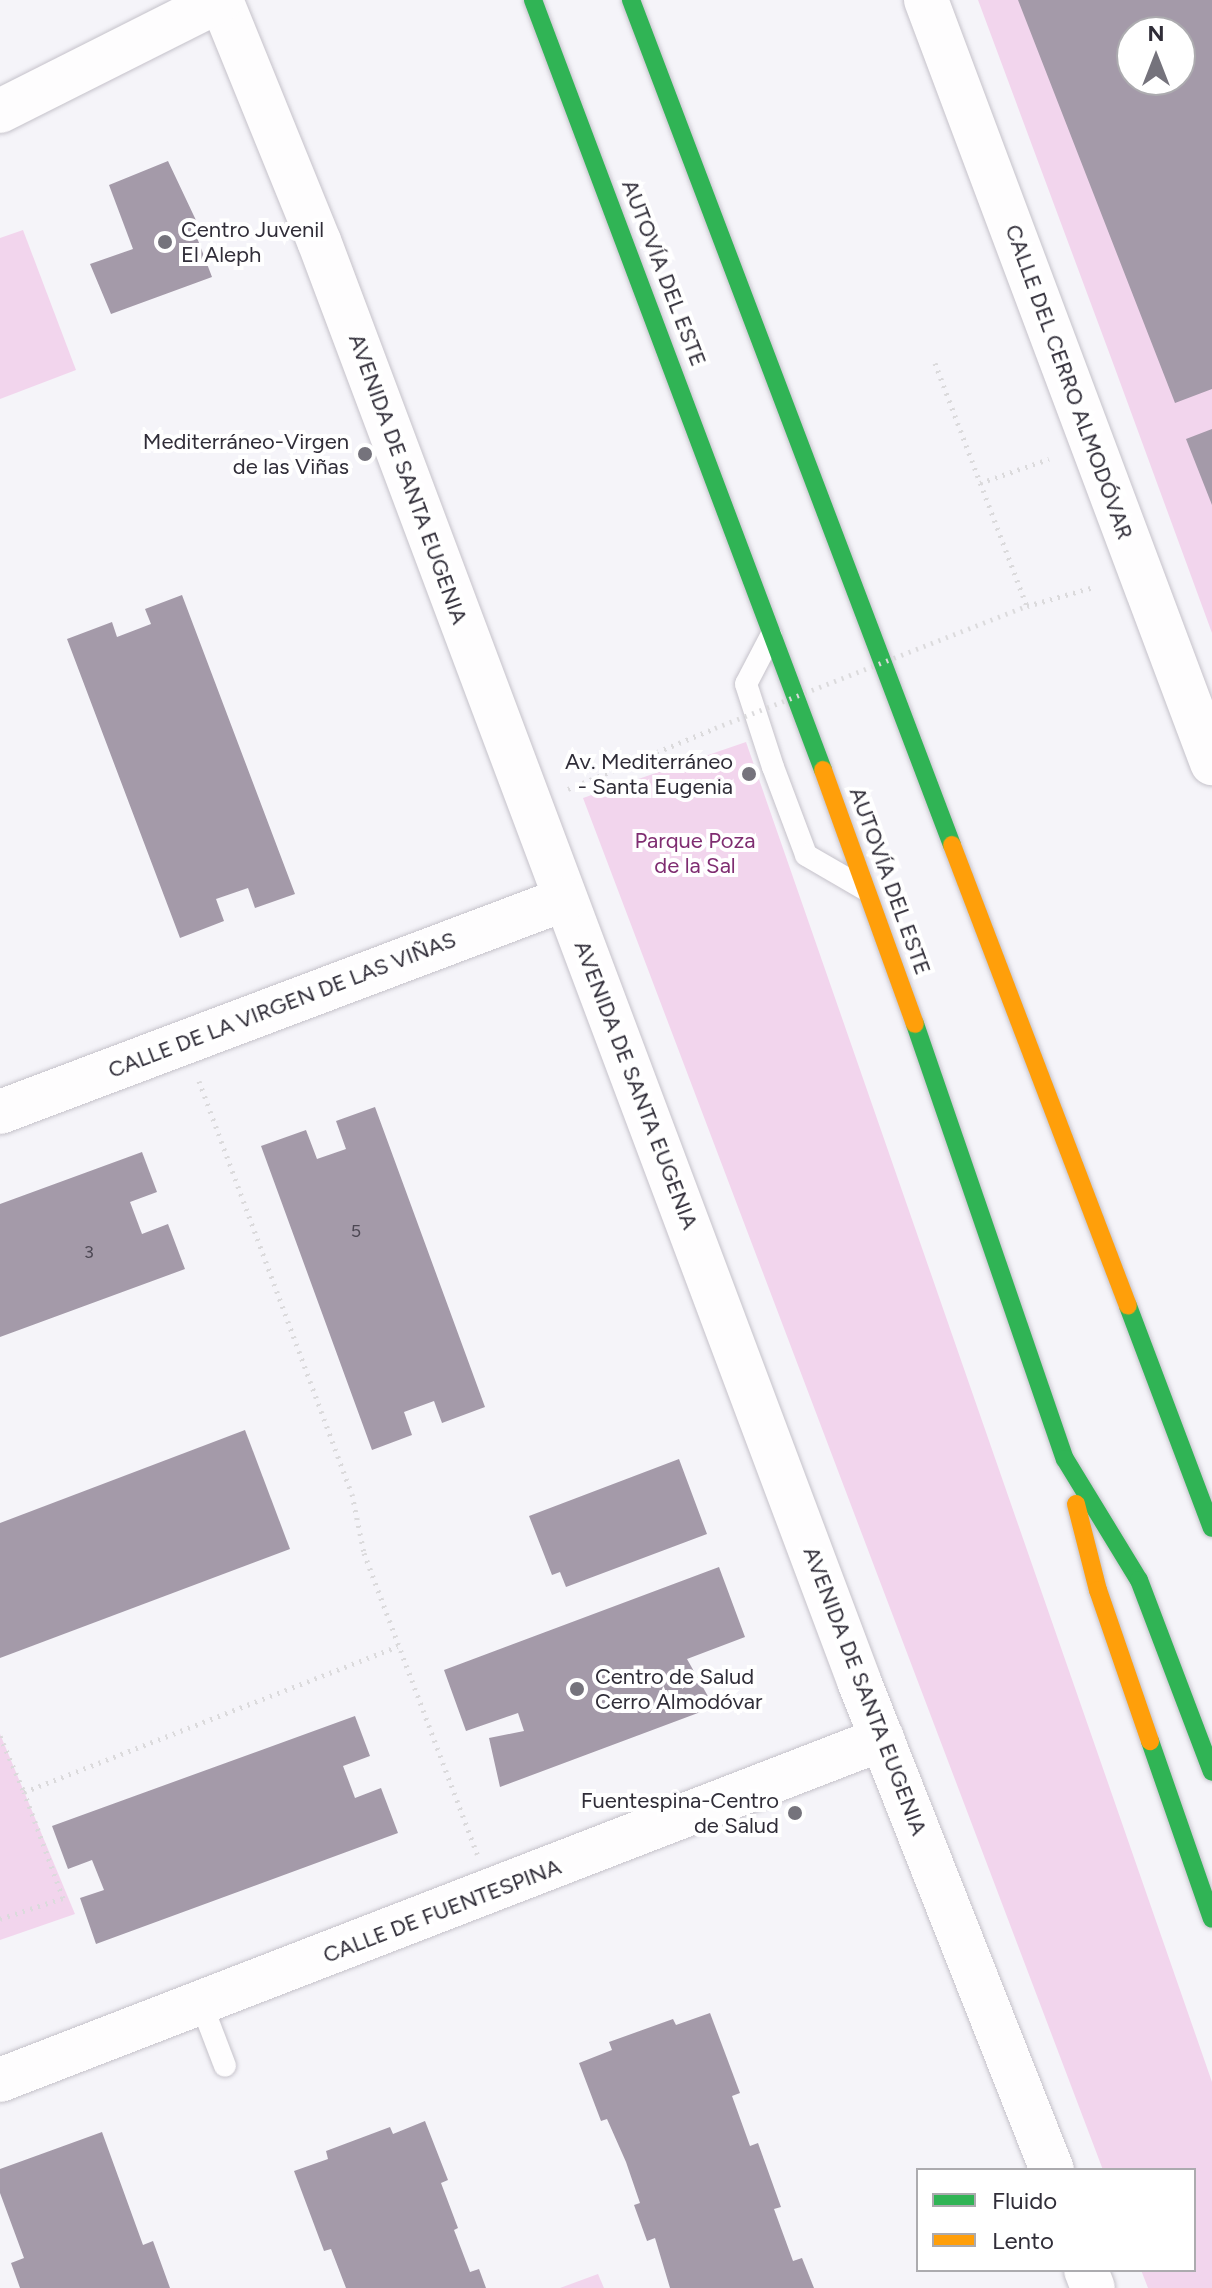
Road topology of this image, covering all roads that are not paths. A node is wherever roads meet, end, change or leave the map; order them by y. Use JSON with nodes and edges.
{"nodes":[{"id":1,"x":221,"y":0,"type":"edge"},
{"id":2,"x":533,"y":0,"type":"edge"},
{"id":3,"x":631,"y":0,"type":"edge"},
{"id":4,"x":926,"y":0,"type":"edge"},
{"id":5,"x":0,"y":111,"type":"edge"},
{"id":6,"x":773,"y":631,"type":"junction"},
{"id":7,"x":1212,"y":763,"type":"edge"},
{"id":8,"x":869,"y":892,"type":"junction"},
{"id":9,"x":565,"y":899,"type":"junction"},
{"id":10,"x":0,"y":1112,"type":"edge"},
{"id":11,"x":1065,"y":1459,"type":"junction"},
{"id":12,"x":1212,"y":1528,"type":"edge"},
{"id":13,"x":882,"y":1739,"type":"junction"},
{"id":14,"x":1212,"y":1772,"type":"edge"},
{"id":15,"x":1212,"y":1919,"type":"edge"},
{"id":16,"x":201,"y":2003,"type":"junction"},
{"id":17,"x":225,"y":2066,"type":"dead end"},
{"id":18,"x":0,"y":2080,"type":"edge"},
{"id":19,"x":1051,"y":2168,"type":"edge"}],
"edges":[{"from":1,"to":5,"type":"street"},
{"from":1,"to":9,"type":"street","name":"AVENIDA DE SANTA EUGENIA"},
{"from":2,"to":6,"type":"highway","name":"AUTOVÍA DEL ESTE"},
{"from":3,"to":12,"type":"highway"},
{"from":4,"to":7,"type":"street","name":"CALLE DEL CERRO ALMODÓVAR"},
{"from":6,"to":8,"type":"highway","name":"AUTOVÍA DEL ESTE"},
{"from":6,"to":8,"type":"lane"},
{"from":8,"to":11,"type":"highway","name":"AUTOVÍA DEL ESTE"},
{"from":9,"to":10,"type":"street","name":"CALLE DE LA VIRGEN DE LAS VIÑAS"},
{"from":9,"to":13,"type":"street","name":"AVENIDA DE SANTA EUGENIA"},
{"from":11,"to":14,"type":"highway","name":"AUTOVÍA DEL ESTE"},
{"from":11,"to":15,"type":"highway"},
{"from":13,"to":16,"type":"street","name":"CALLE DE FUENTESPINA"},
{"from":13,"to":19,"type":"street","name":"AVENIDA DE SANTA EUGENIA"},
{"from":16,"to":17,"type":"lane"},
{"from":16,"to":18,"type":"street","name":"CALLE DE FUENTESPINA"}]}
